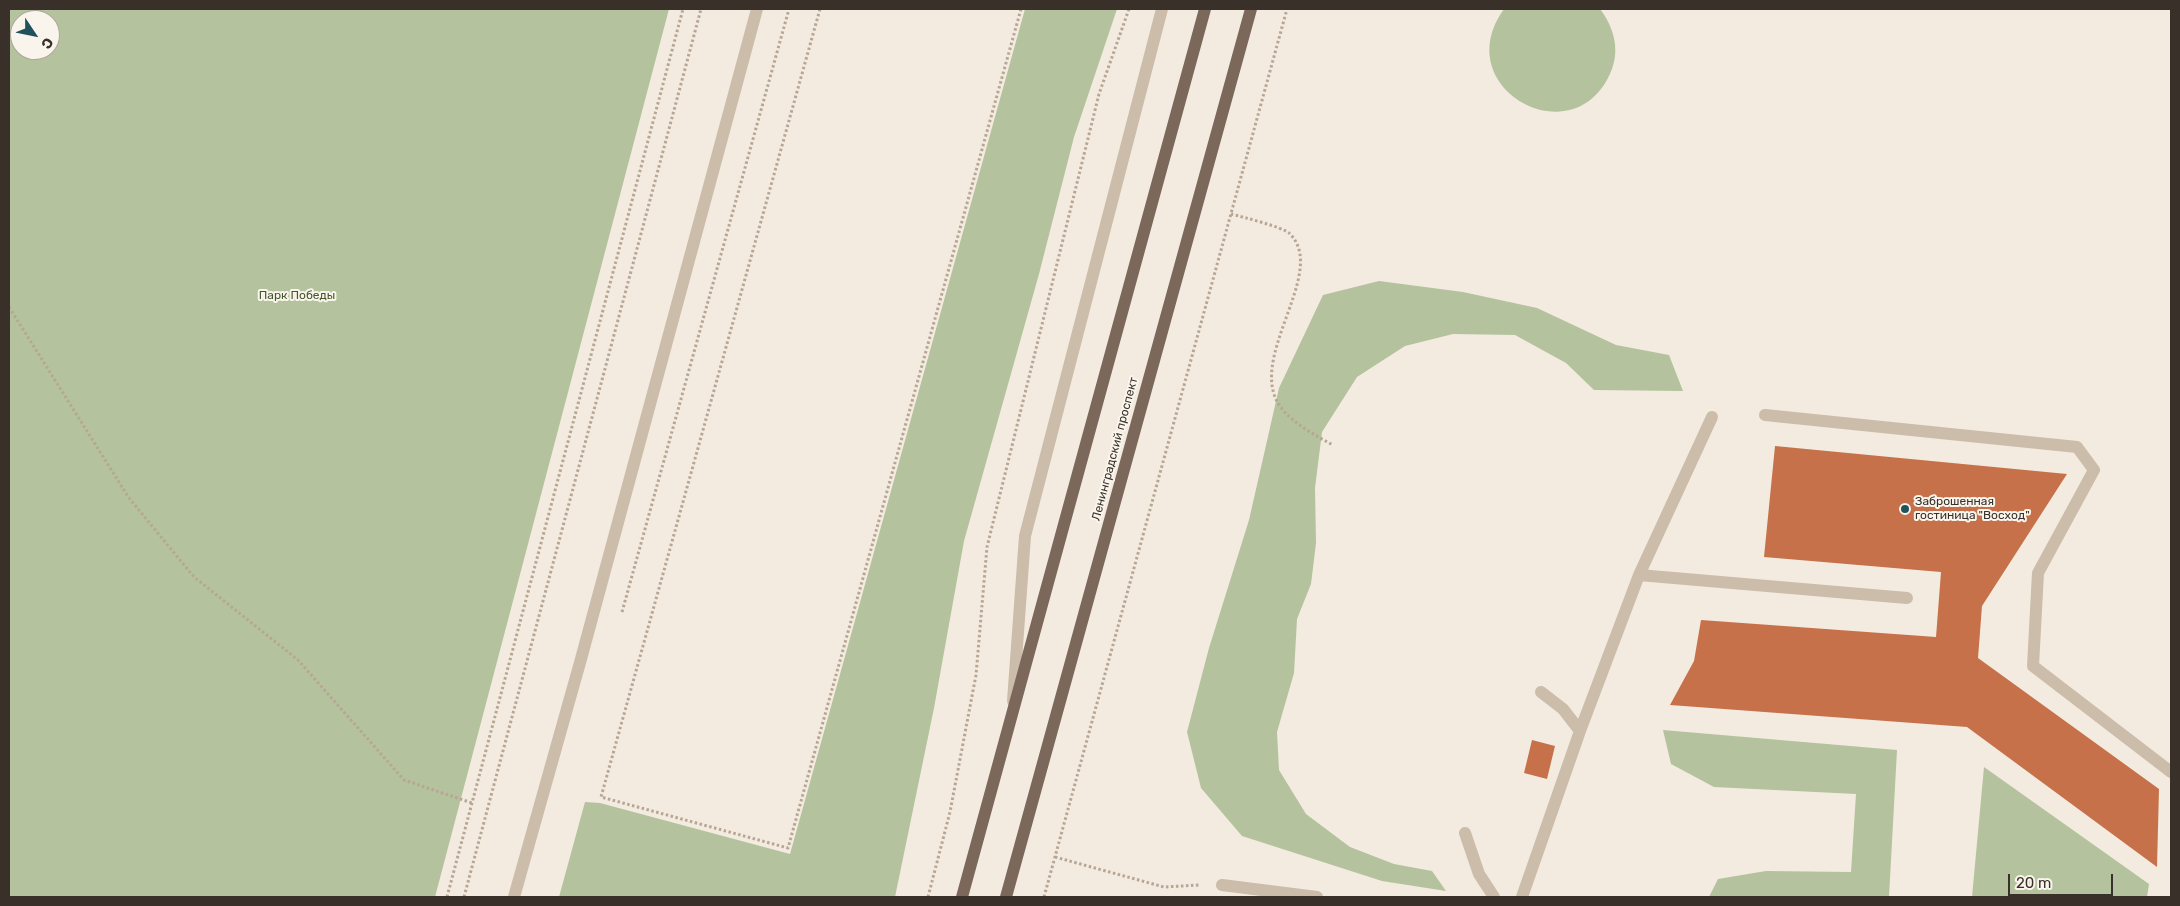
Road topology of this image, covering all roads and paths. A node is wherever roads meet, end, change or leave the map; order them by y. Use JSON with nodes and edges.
{"nodes":[{"id":1,"x":683,"y":9,"type":"edge"},
{"id":2,"x":701,"y":9,"type":"edge"},
{"id":3,"x":757,"y":9,"type":"edge"},
{"id":4,"x":789,"y":9,"type":"edge"},
{"id":5,"x":820,"y":9,"type":"edge"},
{"id":6,"x":1021,"y":9,"type":"edge"},
{"id":7,"x":1129,"y":9,"type":"edge"},
{"id":8,"x":1162,"y":9,"type":"edge"},
{"id":9,"x":1205,"y":9,"type":"edge"},
{"id":10,"x":1251,"y":9,"type":"edge"},
{"id":11,"x":1288,"y":9,"type":"edge"},
{"id":12,"x":1231,"y":214,"type":"junction"},
{"id":13,"x":9,"y":307,"type":"edge"},
{"id":14,"x":1765,"y":415,"type":"dead end"},
{"id":15,"x":1712,"y":417,"type":"dead end"},
{"id":16,"x":1333,"y":445,"type":"dead end"},
{"id":17,"x":1639,"y":575,"type":"junction"},
{"id":18,"x":1907,"y":598,"type":"dead end"},
{"id":19,"x":622,"y":612,"type":"dead end"},
{"id":20,"x":1541,"y":692,"type":"dead end"},
{"id":21,"x":1011,"y":717,"type":"junction"},
{"id":22,"x":1580,"y":731,"type":"junction"},
{"id":23,"x":2171,"y":772,"type":"edge"},
{"id":24,"x":472,"y":803,"type":"junction"},
{"id":25,"x":1465,"y":833,"type":"dead end"},
{"id":26,"x":1055,"y":857,"type":"junction"},
{"id":27,"x":1222,"y":885,"type":"joint"},
{"id":28,"x":447,"y":897,"type":"edge"},
{"id":29,"x":464,"y":897,"type":"edge"},
{"id":30,"x":514,"y":897,"type":"edge"},
{"id":31,"x":928,"y":897,"type":"edge"},
{"id":32,"x":962,"y":897,"type":"edge"},
{"id":33,"x":1006,"y":897,"type":"edge"},
{"id":34,"x":1044,"y":897,"type":"edge"},
{"id":35,"x":1317,"y":897,"type":"edge"},
{"id":36,"x":1494,"y":897,"type":"edge"},
{"id":37,"x":1522,"y":897,"type":"edge"}],
"edges":[{"from":1,"to":24,"type":"path"},
{"from":2,"to":29,"type":"path"},
{"from":3,"to":30,"type":"street"},
{"from":4,"to":19,"type":"path"},
{"from":5,"to":6,"type":"path"},
{"from":7,"to":31,"type":"path"},
{"from":8,"to":21,"type":"street"},
{"from":9,"to":21,"type":"main road"},
{"from":10,"to":33,"type":"main road","name":"Ленинградский проспект"},
{"from":11,"to":12,"type":"path"},
{"from":12,"to":16,"type":"path"},
{"from":12,"to":26,"type":"path"},
{"from":13,"to":24,"type":"path"},
{"from":14,"to":23,"type":"street"},
{"from":15,"to":17,"type":"street"},
{"from":17,"to":18,"type":"street"},
{"from":17,"to":22,"type":"street"},
{"from":20,"to":22,"type":"street"},
{"from":21,"to":32,"type":"main road"},
{"from":22,"to":37,"type":"street"},
{"from":24,"to":28,"type":"path"},
{"from":25,"to":36,"type":"street"},
{"from":26,"to":27,"type":"path"},
{"from":26,"to":34,"type":"path"},
{"from":27,"to":35,"type":"street"}]}
